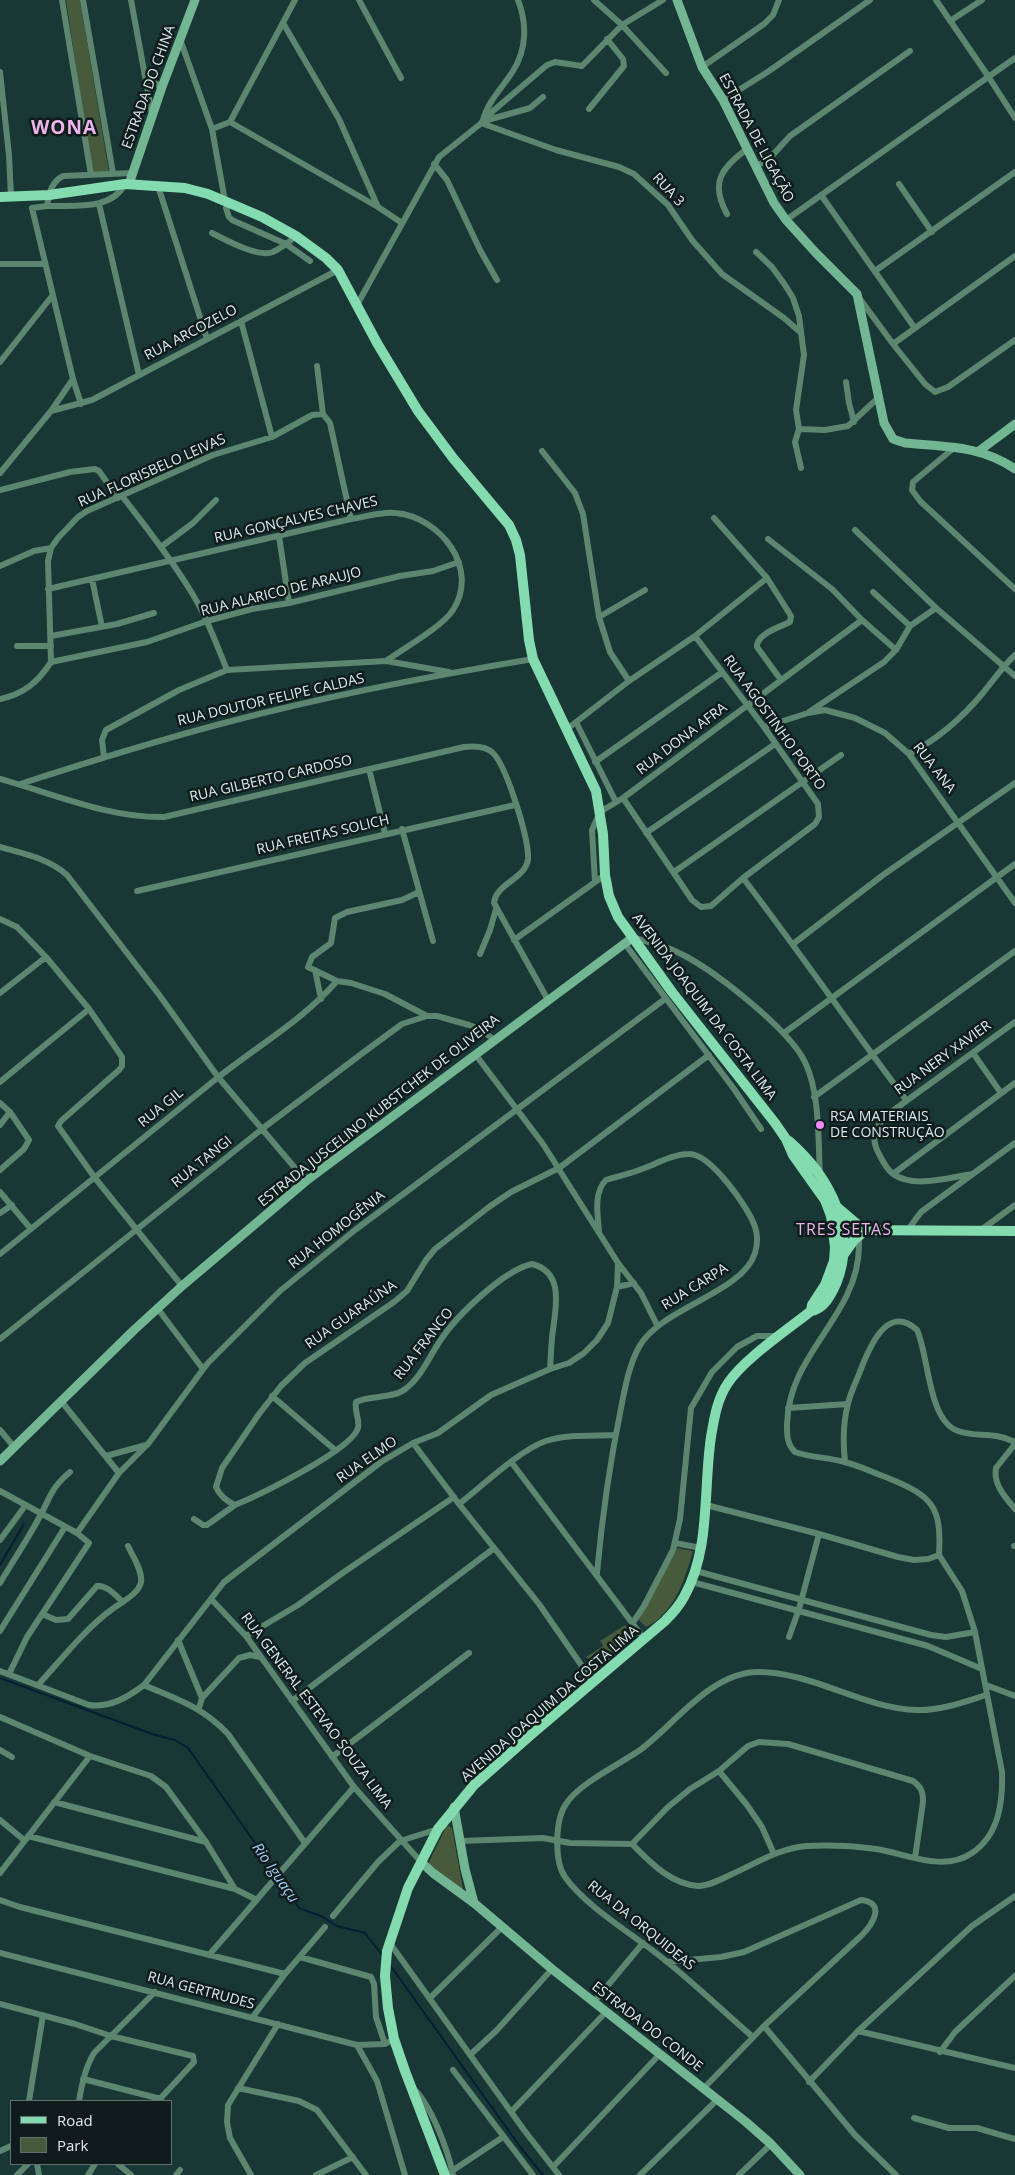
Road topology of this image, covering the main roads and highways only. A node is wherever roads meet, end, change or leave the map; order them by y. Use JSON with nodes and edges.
{"nodes":[{"id":1,"x":5,"y":197,"type":"edge"},
{"id":2,"x":786,"y":1139,"type":"junction"},
{"id":3,"x":837,"y":1207,"type":"junction"},
{"id":4,"x":831,"y":1216,"type":"junction"},
{"id":5,"x":844,"y":1230,"type":"junction"},
{"id":6,"x":1015,"y":1231,"type":"edge"},
{"id":7,"x":862,"y":1233,"type":"junction"},
{"id":8,"x":835,"y":1247,"type":"junction"},
{"id":9,"x":844,"y":1255,"type":"junction"},
{"id":10,"x":811,"y":1311,"type":"junction"},
{"id":11,"x":453,"y":2173,"type":"edge"}],
"edges":[{"from":1,"to":2,"type":"main road","name":"AVENIDA JOAQUIM DA COSTA LIMA"},
{"from":2,"to":3,"type":"main road","name":"AVENIDA JOAQUIM DA COSTA LIMA"},
{"from":2,"to":4,"type":"main road","name":"AVENIDA JOAQUIM DA COSTA LIMA"},
{"from":3,"to":5,"type":"main road","name":"AVENIDA JOAQUIM DA COSTA LIMA"},
{"from":3,"to":7,"type":"main road"},
{"from":4,"to":5,"type":"main road"},
{"from":4,"to":8,"type":"main road","name":"AVENIDA JOAQUIM DA COSTA LIMA"},
{"from":5,"to":7,"type":"main road"},
{"from":5,"to":8,"type":"main road"},
{"from":5,"to":9,"type":"main road","name":"AVENIDA JOAQUIM DA COSTA LIMA"},
{"from":6,"to":7,"type":"main road"},
{"from":7,"to":9,"type":"main road"},
{"from":8,"to":10,"type":"main road","name":"AVENIDA JOAQUIM DA COSTA LIMA"},
{"from":9,"to":10,"type":"main road","name":"AVENIDA JOAQUIM DA COSTA LIMA"},
{"from":10,"to":11,"type":"main road","name":"AVENIDA JOAQUIM DA COSTA LIMA"}]}
